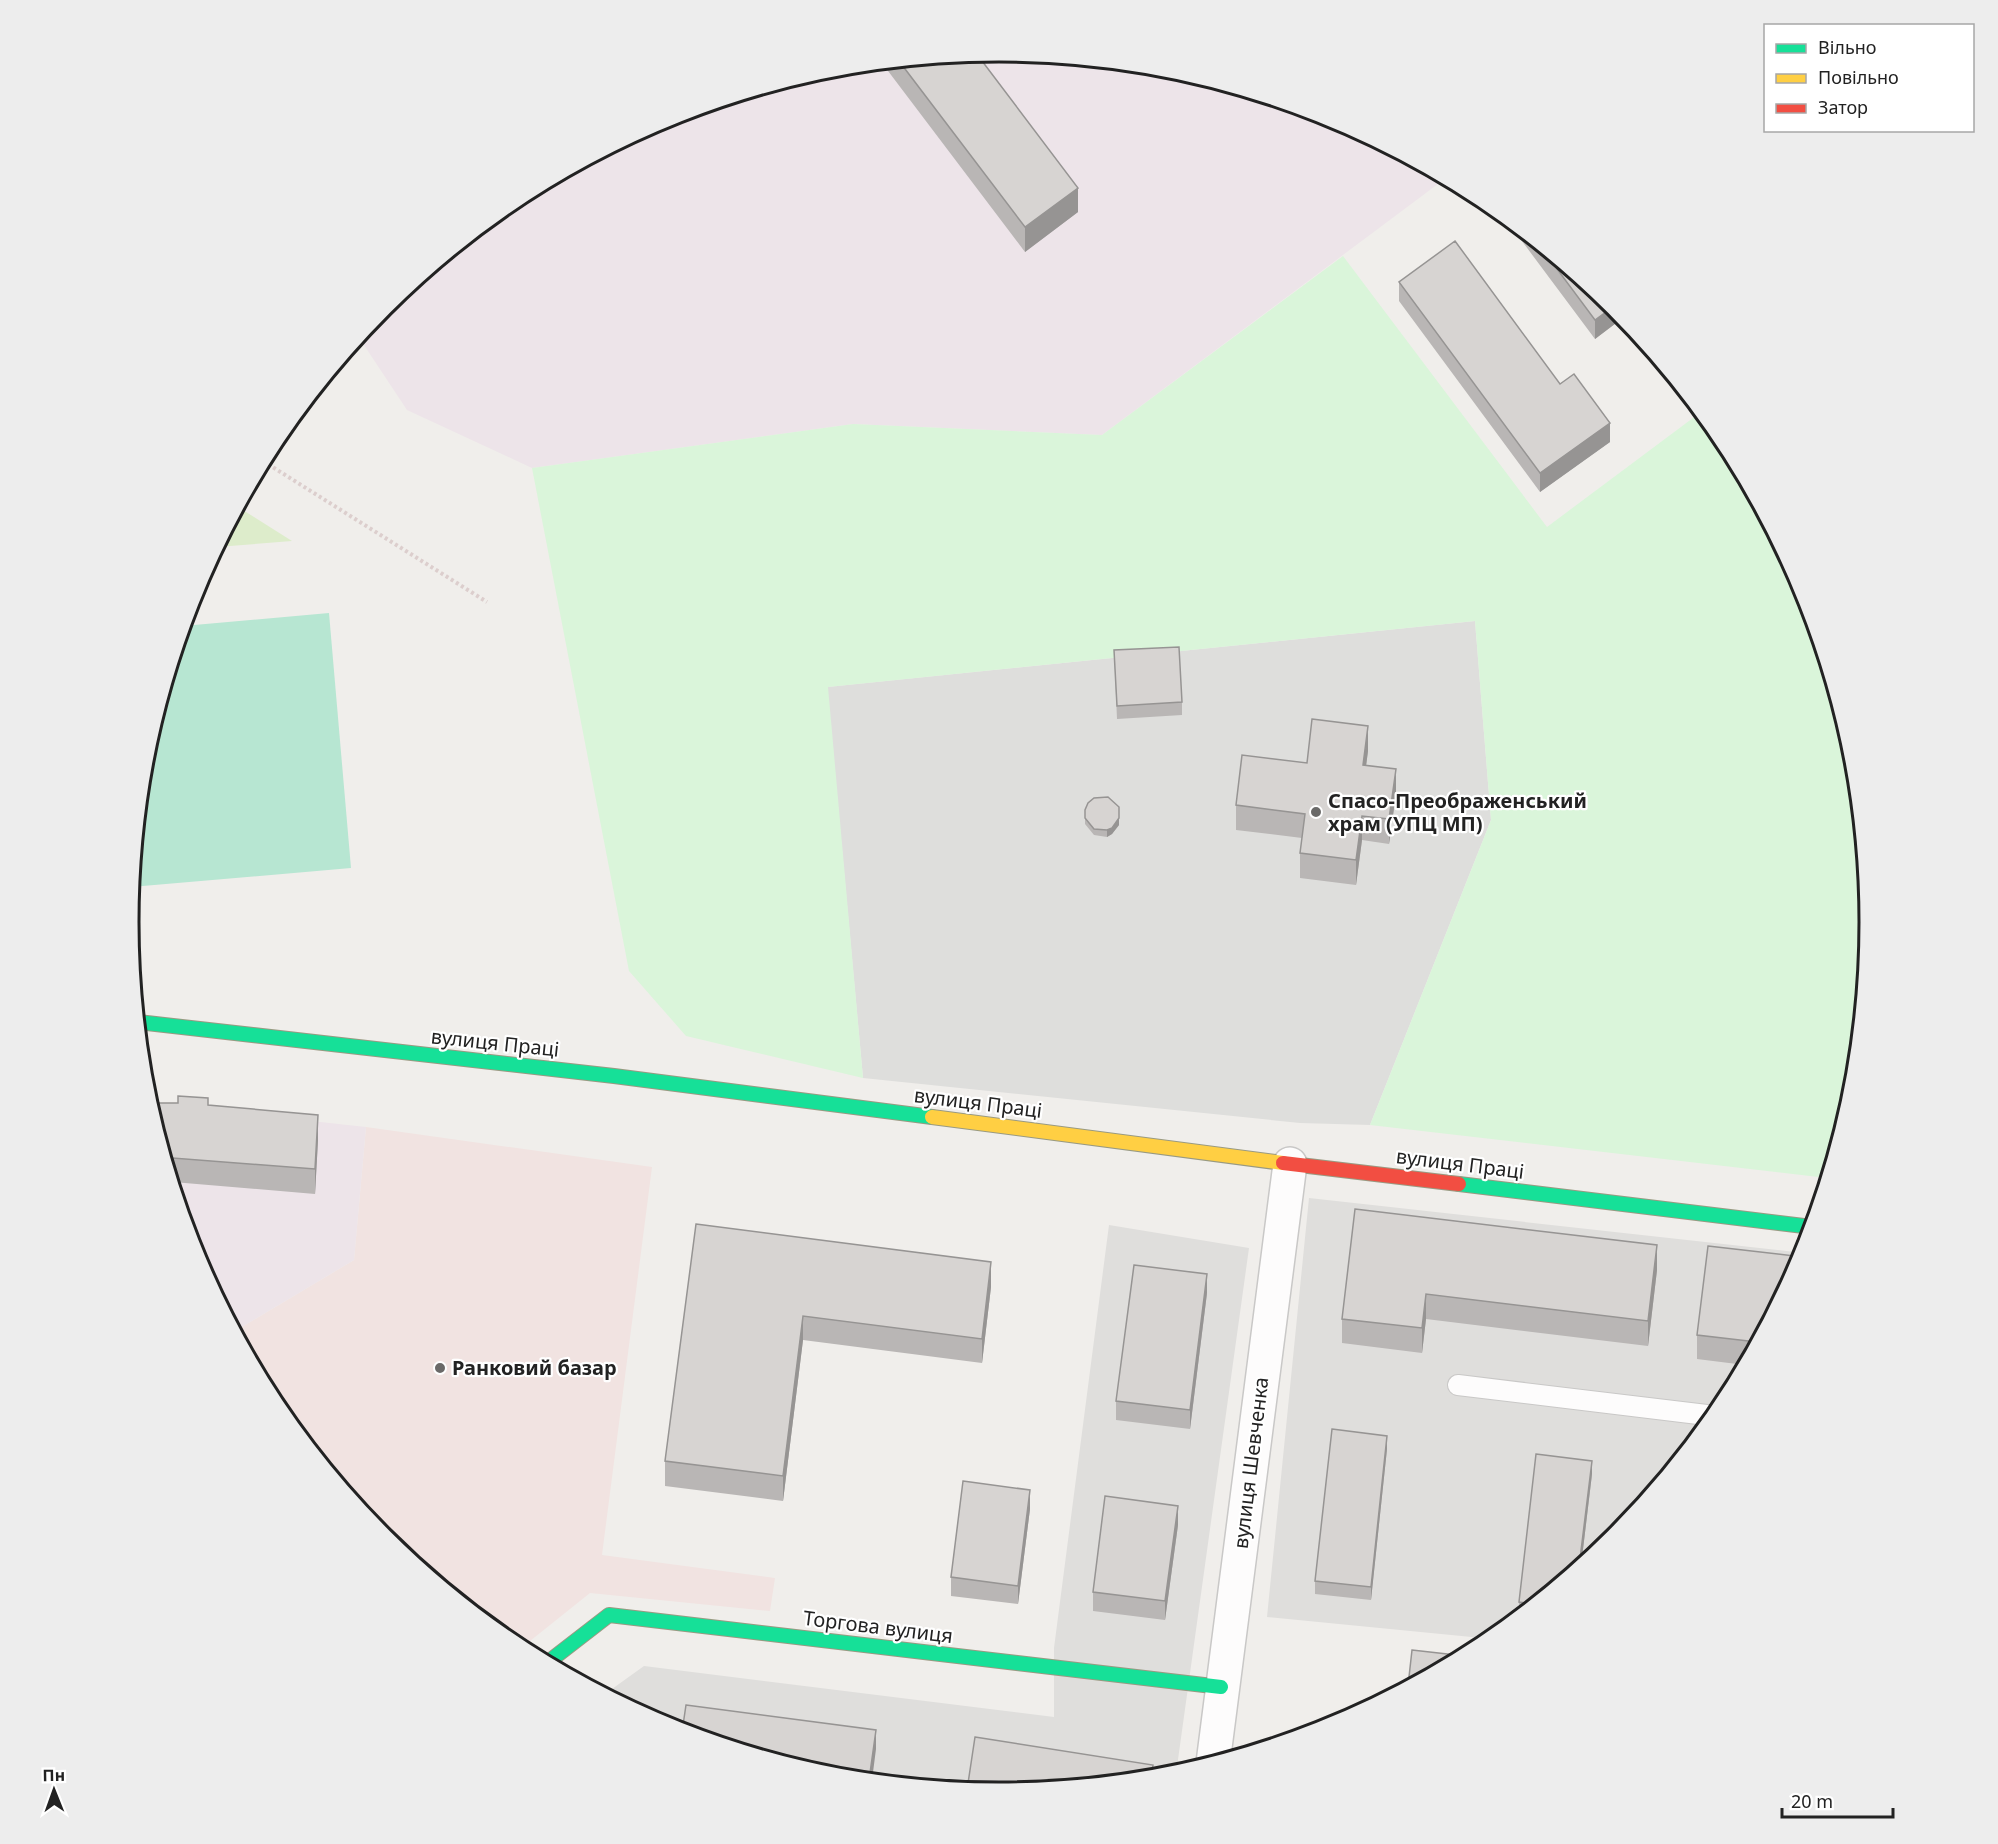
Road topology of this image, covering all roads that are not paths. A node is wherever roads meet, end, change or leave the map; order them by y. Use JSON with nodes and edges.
{"nodes":[{"id":1,"x":145,"y":1023,"type":"edge"},
{"id":2,"x":1290,"y":1164,"type":"junction"},
{"id":3,"x":1804,"y":1226,"type":"edge"},
{"id":4,"x":1458,"y":1385,"type":"dead end"},
{"id":5,"x":1704,"y":1415,"type":"edge"},
{"id":6,"x":554,"y":1658,"type":"edge"},
{"id":7,"x":1221,"y":1687,"type":"junction"},
{"id":8,"x":1214,"y":1755,"type":"edge"}],
"edges":[{"from":1,"to":2,"type":"street","name":"вулиця Праці"},
{"from":2,"to":3,"type":"street","name":"вулиця Праці"},
{"from":2,"to":7,"type":"street","name":"вулиця Шевченка"},
{"from":4,"to":5,"type":"lane"},
{"from":6,"to":7,"type":"street","name":"Торгова вулиця"},
{"from":7,"to":8,"type":"street","name":"вулиця Шевченка"}]}
